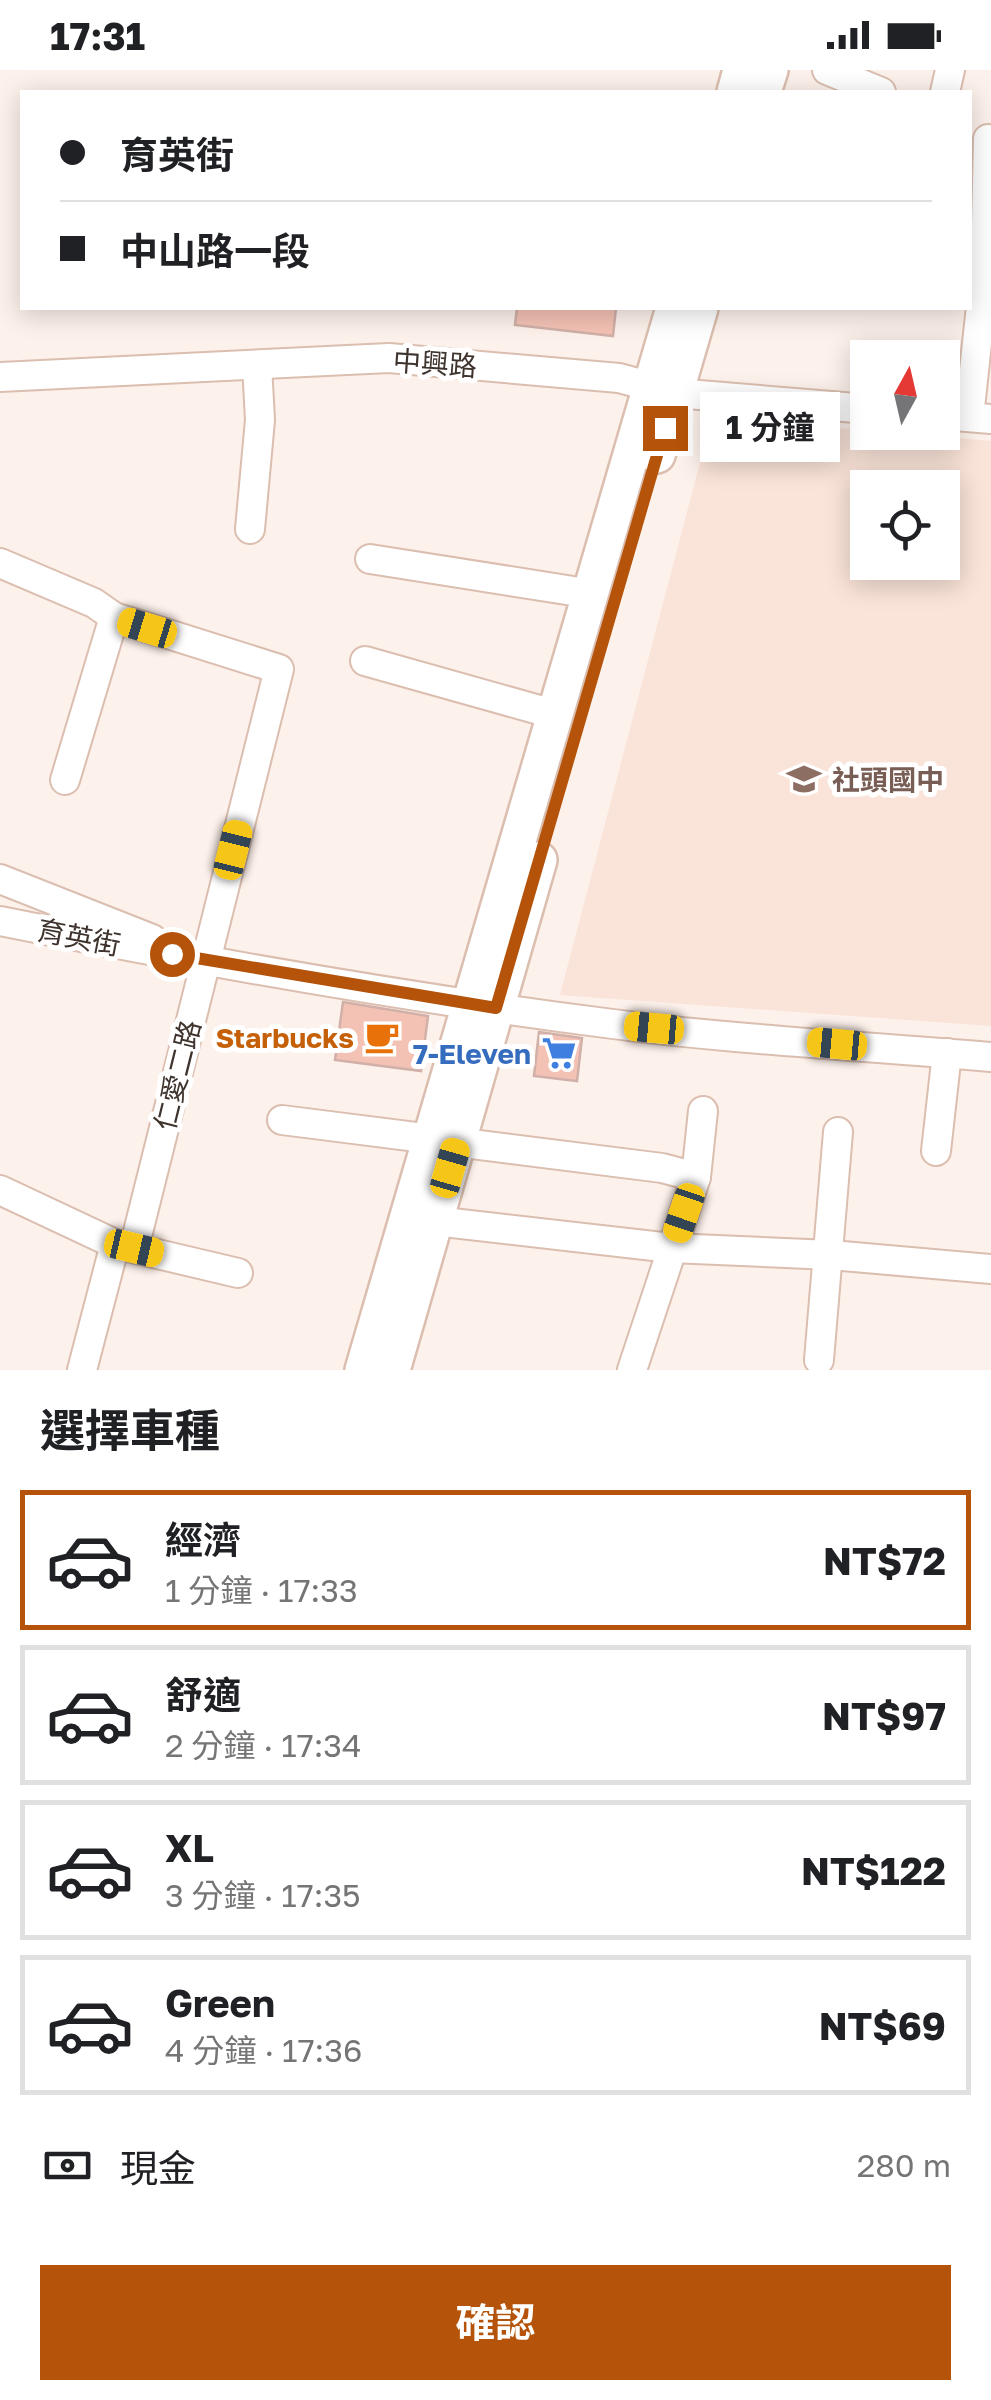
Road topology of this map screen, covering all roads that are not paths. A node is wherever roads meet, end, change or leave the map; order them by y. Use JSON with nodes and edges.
{"nodes":[{"id":1,"x":827,"y":70,"type":"edge"},
{"id":2,"x":876,"y":90,"type":"edge"},
{"id":3,"x":983,"y":136,"type":"edge"},
{"id":4,"x":982,"y":269,"type":"edge"},
{"id":5,"x":674,"y":310,"type":"edge"},
{"id":6,"x":699,"y":310,"type":"edge"},
{"id":7,"x":257,"y":365,"type":"junction"},
{"id":8,"x":0,"y":377,"type":"edge"},
{"id":9,"x":663,"y":390,"type":"junction"},
{"id":10,"x":850,"y":407,"type":"edge"},
{"id":11,"x":968,"y":417,"type":"edge"},
{"id":12,"x":250,"y":529,"type":"dead end"},
{"id":13,"x":370,"y":559,"type":"dead end"},
{"id":14,"x":0,"y":563,"type":"edge"},
{"id":15,"x":592,"y":594,"type":"junction"},
{"id":16,"x":114,"y":618,"type":"junction"},
{"id":17,"x":365,"y":661,"type":"dead end"},
{"id":18,"x":557,"y":716,"type":"junction"},
{"id":19,"x":65,"y":780,"type":"dead end"},
{"id":20,"x":0,"y":879,"type":"edge"},
{"id":21,"x":0,"y":921,"type":"edge"},
{"id":22,"x":205,"y":959,"type":"junction"},
{"id":23,"x":483,"y":1007,"type":"junction"},
{"id":24,"x":946,"y":1053,"type":"junction"},
{"id":25,"x":991,"y":1056,"type":"edge"},
{"id":26,"x":703,"y":1111,"type":"dead end"},
{"id":27,"x":282,"y":1120,"type":"dead end"},
{"id":28,"x":838,"y":1132,"type":"dead end"},
{"id":29,"x":444,"y":1140,"type":"junction"},
{"id":30,"x":936,"y":1151,"type":"dead end"},
{"id":31,"x":696,"y":1178,"type":"junction"},
{"id":32,"x":0,"y":1190,"type":"edge"},
{"id":33,"x":435,"y":1221,"type":"junction"},
{"id":34,"x":125,"y":1246,"type":"junction"},
{"id":35,"x":671,"y":1248,"type":"junction"},
{"id":36,"x":828,"y":1255,"type":"junction"},
{"id":37,"x":991,"y":1269,"type":"edge"},
{"id":38,"x":238,"y":1273,"type":"dead end"},
{"id":39,"x":819,"y":1360,"type":"dead end"},
{"id":40,"x":82,"y":1370,"type":"edge"},
{"id":41,"x":364,"y":1370,"type":"edge"},
{"id":42,"x":392,"y":1370,"type":"edge"},
{"id":43,"x":632,"y":1370,"type":"edge"}],
"edges":[{"from":1,"to":2,"type":"street"},
{"from":3,"to":4,"type":"street"},
{"from":4,"to":11,"type":"street"},
{"from":5,"to":9,"type":"main road"},
{"from":6,"to":9,"type":"main road"},
{"from":7,"to":8,"type":"street","name":"中興路"},
{"from":7,"to":9,"type":"street","name":"中興路"},
{"from":7,"to":12,"type":"street"},
{"from":9,"to":10,"type":"street","name":"中興路"},
{"from":9,"to":15,"type":"main road"},
{"from":9,"to":23,"type":"main road"},
{"from":13,"to":15,"type":"street"},
{"from":14,"to":16,"type":"street"},
{"from":15,"to":18,"type":"main road"},
{"from":16,"to":19,"type":"street"},
{"from":16,"to":22,"type":"street","name":"仁愛二路"},
{"from":17,"to":18,"type":"street"},
{"from":18,"to":23,"type":"main road"},
{"from":20,"to":22,"type":"street"},
{"from":21,"to":22,"type":"street","name":"育英街"},
{"from":22,"to":23,"type":"street","name":"育英街"},
{"from":22,"to":34,"type":"street","name":"仁愛二路"},
{"from":23,"to":24,"type":"street","name":"育英街"},
{"from":23,"to":29,"type":"main road"},
{"from":24,"to":25,"type":"street","name":"育英街"},
{"from":24,"to":30,"type":"street"},
{"from":26,"to":31,"type":"street"},
{"from":27,"to":29,"type":"street"},
{"from":28,"to":36,"type":"street"},
{"from":29,"to":31,"type":"street"},
{"from":29,"to":33,"type":"main road"},
{"from":29,"to":41,"type":"main road"},
{"from":31,"to":35,"type":"street"},
{"from":32,"to":34,"type":"street"},
{"from":33,"to":35,"type":"street"},
{"from":33,"to":42,"type":"main road"},
{"from":34,"to":38,"type":"street"},
{"from":34,"to":40,"type":"street","name":"仁愛二路"},
{"from":35,"to":36,"type":"street"},
{"from":35,"to":43,"type":"street"},
{"from":36,"to":37,"type":"street"},
{"from":36,"to":39,"type":"street"}]}
